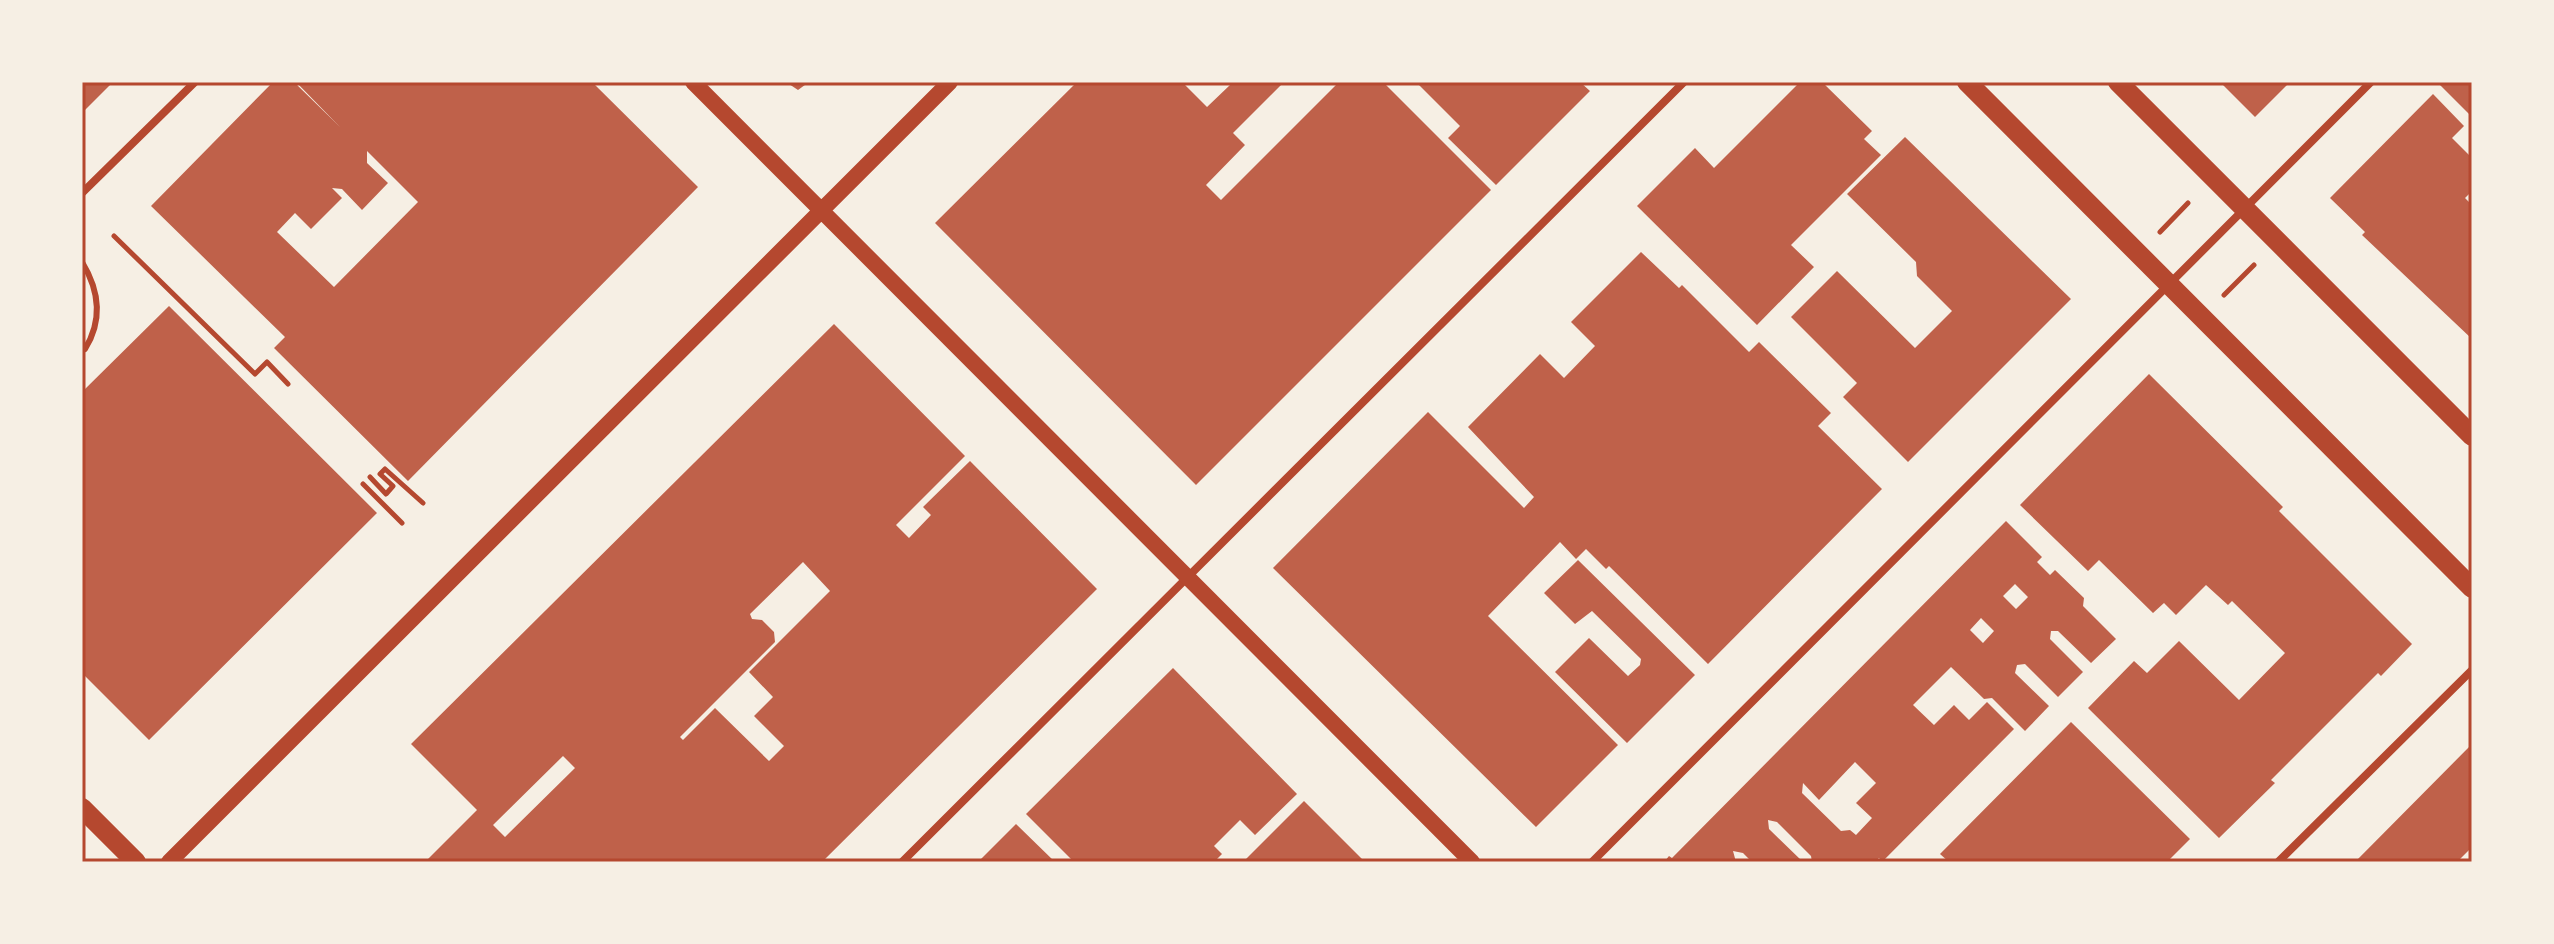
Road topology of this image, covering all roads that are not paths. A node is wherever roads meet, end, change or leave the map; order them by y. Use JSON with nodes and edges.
{"nodes":[{"id":1,"x":195,"y":82,"type":"edge"},
{"id":2,"x":693,"y":82,"type":"edge"},
{"id":3,"x":950,"y":82,"type":"edge"},
{"id":4,"x":1684,"y":82,"type":"edge"},
{"id":5,"x":1967,"y":82,"type":"edge"},
{"id":6,"x":2118,"y":82,"type":"edge"},
{"id":7,"x":2371,"y":82,"type":"edge"},
{"id":8,"x":82,"y":193,"type":"edge"},
{"id":9,"x":2245,"y":209,"type":"junction"},
{"id":10,"x":822,"y":211,"type":"junction"},
{"id":11,"x":82,"y":262,"type":"edge"},
{"id":12,"x":2170,"y":284,"type":"junction"},
{"id":13,"x":85,"y":349,"type":"dead end"},
{"id":14,"x":2472,"y":436,"type":"edge"},
{"id":15,"x":1187,"y":577,"type":"junction"},
{"id":16,"x":2472,"y":588,"type":"edge"},
{"id":17,"x":2472,"y":670,"type":"edge"},
{"id":18,"x":82,"y":808,"type":"edge"},
{"id":19,"x":136,"y":862,"type":"edge"},
{"id":20,"x":169,"y":862,"type":"edge"},
{"id":21,"x":902,"y":862,"type":"edge"},
{"id":22,"x":1472,"y":862,"type":"edge"},
{"id":23,"x":1592,"y":862,"type":"edge"},
{"id":24,"x":2278,"y":862,"type":"edge"}],
"edges":[{"from":1,"to":8,"type":"street"},
{"from":2,"to":10,"type":"main road"},
{"from":3,"to":10,"type":"main road"},
{"from":4,"to":15,"type":"street"},
{"from":5,"to":12,"type":"main road"},
{"from":6,"to":9,"type":"main road"},
{"from":7,"to":9,"type":"street"},
{"from":9,"to":12,"type":"street"},
{"from":9,"to":14,"type":"main road"},
{"from":10,"to":15,"type":"main road"},
{"from":10,"to":20,"type":"main road"},
{"from":11,"to":13,"type":"lane"},
{"from":12,"to":16,"type":"main road"},
{"from":12,"to":23,"type":"street"},
{"from":15,"to":21,"type":"street"},
{"from":15,"to":22,"type":"main road"},
{"from":17,"to":24,"type":"street"},
{"from":18,"to":19,"type":"main road"}]}
